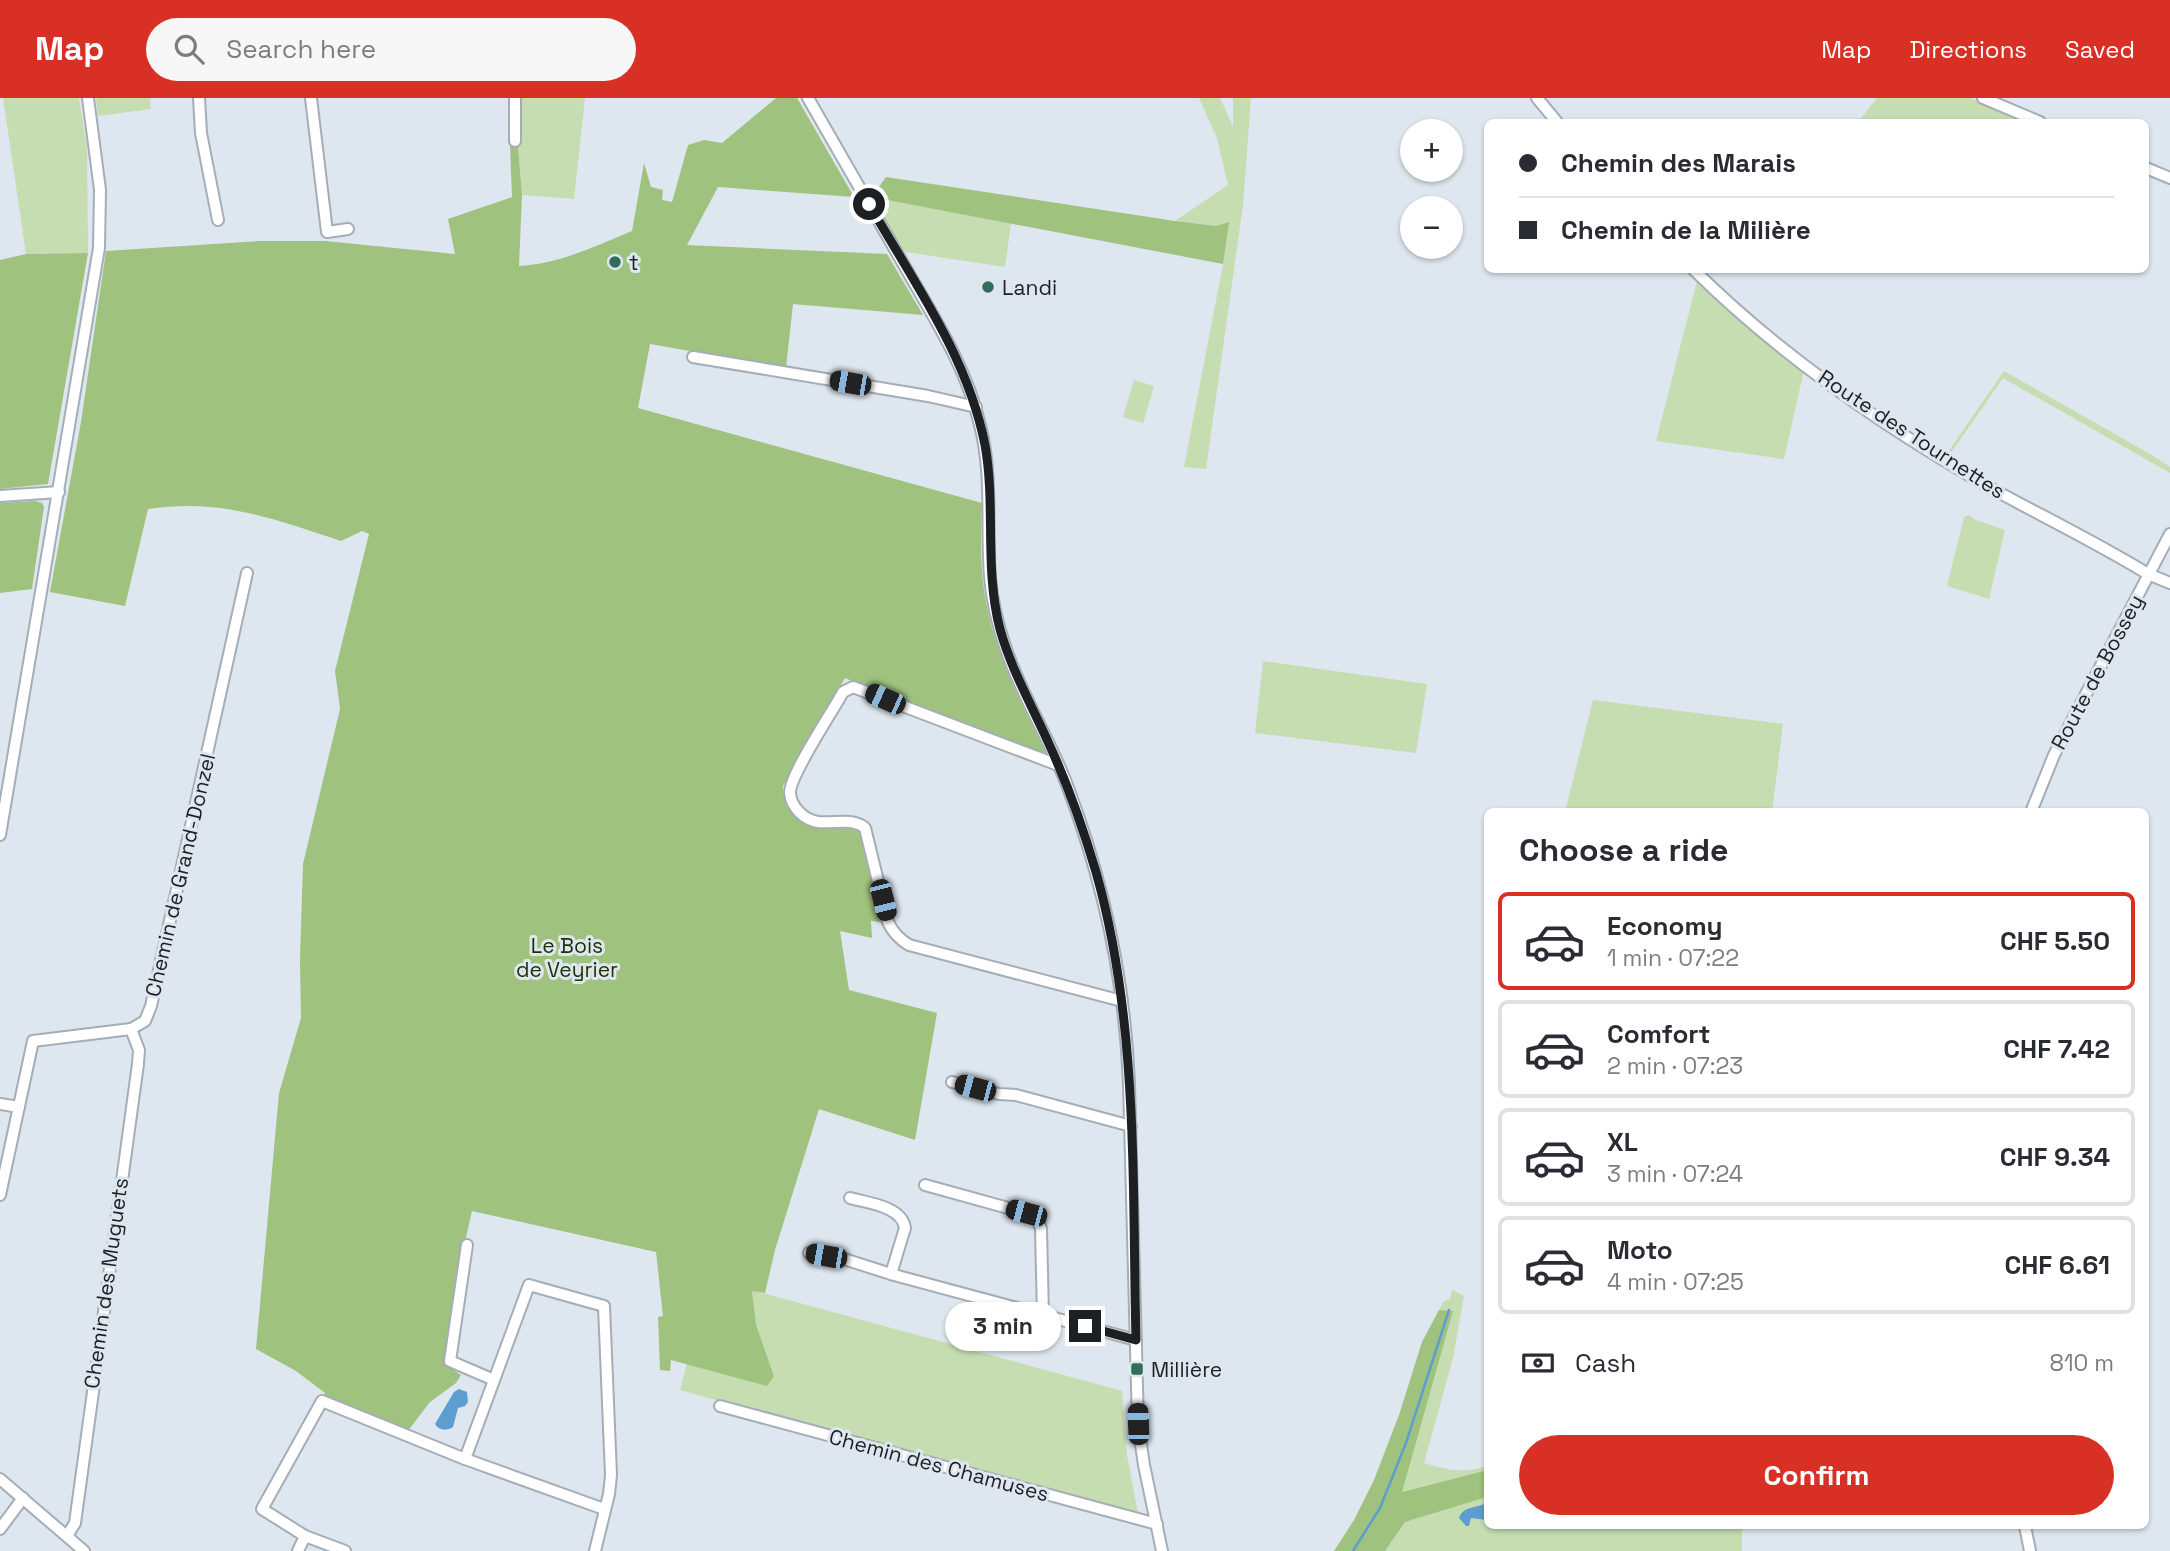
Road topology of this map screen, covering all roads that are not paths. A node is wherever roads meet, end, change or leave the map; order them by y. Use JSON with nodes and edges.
{"nodes":[{"id":1,"x":88,"y":98,"type":"edge"},
{"id":2,"x":199,"y":98,"type":"edge"},
{"id":3,"x":311,"y":98,"type":"edge"},
{"id":4,"x":515,"y":98,"type":"edge"},
{"id":5,"x":808,"y":98,"type":"edge"},
{"id":6,"x":1537,"y":98,"type":"edge"},
{"id":7,"x":1983,"y":98,"type":"edge"},
{"id":8,"x":1554,"y":119,"type":"edge"},
{"id":9,"x":2033,"y":119,"type":"edge"},
{"id":10,"x":515,"y":141,"type":"dead end"},
{"id":11,"x":2149,"y":168,"type":"edge"},
{"id":12,"x":2170,"y":178,"type":"edge"},
{"id":13,"x":218,"y":220,"type":"dead end"},
{"id":14,"x":348,"y":229,"type":"dead end"},
{"id":15,"x":1697,"y":273,"type":"edge"},
{"id":16,"x":693,"y":357,"type":"dead end"},
{"id":17,"x":976,"y":407,"type":"junction"},
{"id":18,"x":58,"y":492,"type":"junction"},
{"id":19,"x":0,"y":496,"type":"edge"},
{"id":20,"x":2170,"y":534,"type":"edge"},
{"id":21,"x":247,"y":573,"type":"dead end"},
{"id":22,"x":2148,"y":574,"type":"junction"},
{"id":23,"x":2170,"y":583,"type":"edge"},
{"id":24,"x":1058,"y":765,"type":"junction"},
{"id":25,"x":2033,"y":808,"type":"edge"},
{"id":26,"x":0,"y":835,"type":"edge"},
{"id":27,"x":1122,"y":1001,"type":"junction"},
{"id":28,"x":131,"y":1029,"type":"junction"},
{"id":29,"x":952,"y":1082,"type":"dead end"},
{"id":30,"x":0,"y":1104,"type":"edge"},
{"id":31,"x":19,"y":1109,"type":"junction"},
{"id":32,"x":1130,"y":1126,"type":"junction"},
{"id":33,"x":925,"y":1185,"type":"dead end"},
{"id":34,"x":0,"y":1195,"type":"edge"},
{"id":35,"x":850,"y":1198,"type":"dead end"},
{"id":36,"x":467,"y":1245,"type":"dead end"},
{"id":37,"x":809,"y":1253,"type":"dead end"},
{"id":38,"x":891,"y":1274,"type":"junction"},
{"id":39,"x":1042,"y":1315,"type":"junction"},
{"id":40,"x":1136,"y":1340,"type":"junction"},
{"id":41,"x":494,"y":1380,"type":"junction"},
{"id":42,"x":720,"y":1406,"type":"dead end"},
{"id":43,"x":465,"y":1460,"type":"junction"},
{"id":44,"x":0,"y":1479,"type":"edge"},
{"id":45,"x":23,"y":1498,"type":"junction"},
{"id":46,"x":604,"y":1509,"type":"junction"},
{"id":47,"x":1157,"y":1524,"type":"junction"},
{"id":48,"x":0,"y":1529,"type":"edge"},
{"id":49,"x":2026,"y":1529,"type":"edge"},
{"id":50,"x":67,"y":1536,"type":"junction"},
{"id":51,"x":305,"y":1536,"type":"junction"},
{"id":52,"x":85,"y":1551,"type":"edge"},
{"id":53,"x":298,"y":1551,"type":"edge"},
{"id":54,"x":345,"y":1551,"type":"edge"},
{"id":55,"x":595,"y":1551,"type":"edge"},
{"id":56,"x":1162,"y":1551,"type":"edge"},
{"id":57,"x":2030,"y":1551,"type":"edge"}],
"edges":[{"from":1,"to":18,"type":"street"},
{"from":2,"to":13,"type":"street"},
{"from":3,"to":14,"type":"street"},
{"from":4,"to":10,"type":"street"},
{"from":5,"to":17,"type":"street"},
{"from":6,"to":8,"type":"street"},
{"from":7,"to":9,"type":"street"},
{"from":11,"to":12,"type":"street"},
{"from":15,"to":22,"type":"street","name":"Route des Tournettes"},
{"from":16,"to":17,"type":"street"},
{"from":17,"to":24,"type":"street"},
{"from":18,"to":19,"type":"street"},
{"from":18,"to":26,"type":"street"},
{"from":20,"to":22,"type":"street","name":"Route de Bossey"},
{"from":21,"to":28,"type":"street","name":"Chemin de Grand-Donzel"},
{"from":22,"to":23,"type":"street","name":"Route des Tournettes"},
{"from":22,"to":25,"type":"street","name":"Route de Bossey"},
{"from":24,"to":27,"type":"street"},
{"from":24,"to":27,"type":"street"},
{"from":27,"to":32,"type":"street"},
{"from":28,"to":31,"type":"street"},
{"from":28,"to":50,"type":"street","name":"Chemin des Muguets"},
{"from":29,"to":32,"type":"street"},
{"from":30,"to":31,"type":"street"},
{"from":31,"to":34,"type":"street"},
{"from":32,"to":40,"type":"street"},
{"from":33,"to":39,"type":"street"},
{"from":35,"to":38,"type":"street"},
{"from":36,"to":41,"type":"street"},
{"from":37,"to":38,"type":"street"},
{"from":38,"to":39,"type":"street"},
{"from":39,"to":40,"type":"street"},
{"from":40,"to":47,"type":"street"},
{"from":41,"to":43,"type":"street"},
{"from":41,"to":46,"type":"street"},
{"from":42,"to":47,"type":"street","name":"Chemin des Chamuses"},
{"from":43,"to":46,"type":"street"},
{"from":43,"to":51,"type":"street"},
{"from":44,"to":45,"type":"street"},
{"from":45,"to":48,"type":"street"},
{"from":45,"to":50,"type":"street"},
{"from":46,"to":55,"type":"street"},
{"from":47,"to":56,"type":"street"},
{"from":49,"to":57,"type":"street"},
{"from":50,"to":52,"type":"street"},
{"from":51,"to":53,"type":"street"},
{"from":51,"to":54,"type":"street"}]}
